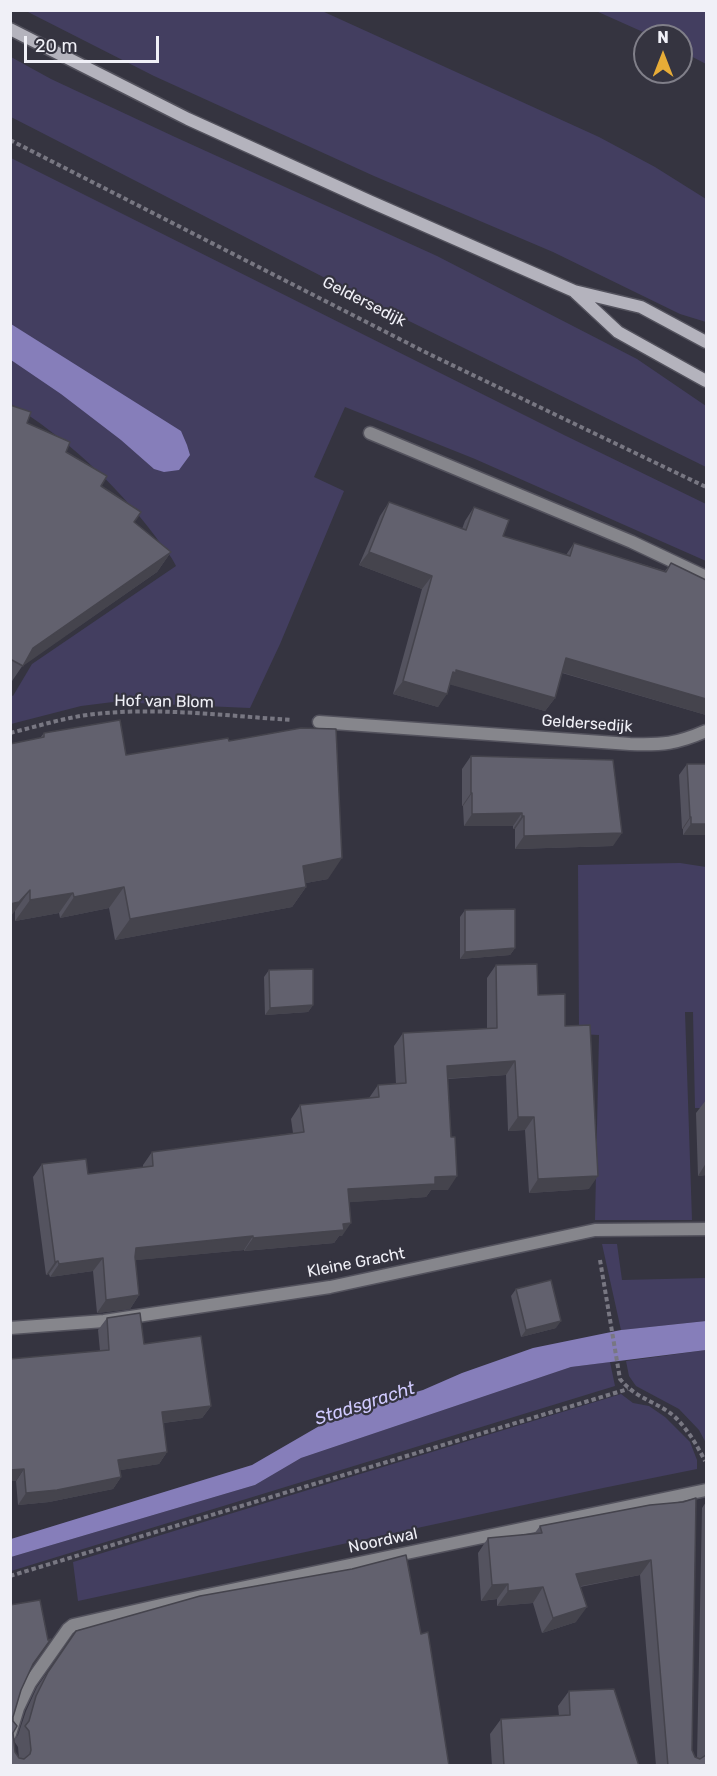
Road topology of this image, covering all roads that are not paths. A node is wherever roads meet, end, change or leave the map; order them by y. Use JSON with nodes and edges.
{"nodes":[{"id":1,"x":10,"y":29,"type":"edge"},
{"id":2,"x":574,"y":291,"type":"junction"},
{"id":3,"x":706,"y":342,"type":"edge"},
{"id":4,"x":706,"y":381,"type":"edge"},
{"id":5,"x":369,"y":433,"type":"dead end"},
{"id":6,"x":706,"y":577,"type":"edge"},
{"id":7,"x":319,"y":722,"type":"road end"},
{"id":8,"x":706,"y":731,"type":"edge"},
{"id":9,"x":706,"y":1229,"type":"edge"},
{"id":10,"x":10,"y":1328,"type":"edge"},
{"id":11,"x":698,"y":1495,"type":"edge"},
{"id":12,"x":10,"y":1734,"type":"edge"}],
"edges":[{"from":1,"to":2,"type":"main road"},
{"from":2,"to":3,"type":"main road"},
{"from":2,"to":4,"type":"main road"},
{"from":5,"to":6,"type":"street"},
{"from":7,"to":8,"type":"street","name":"Geldersedijk"},
{"from":9,"to":10,"type":"street","name":"Kleine Gracht"},
{"from":11,"to":12,"type":"street","name":"Noordwal"}]}
